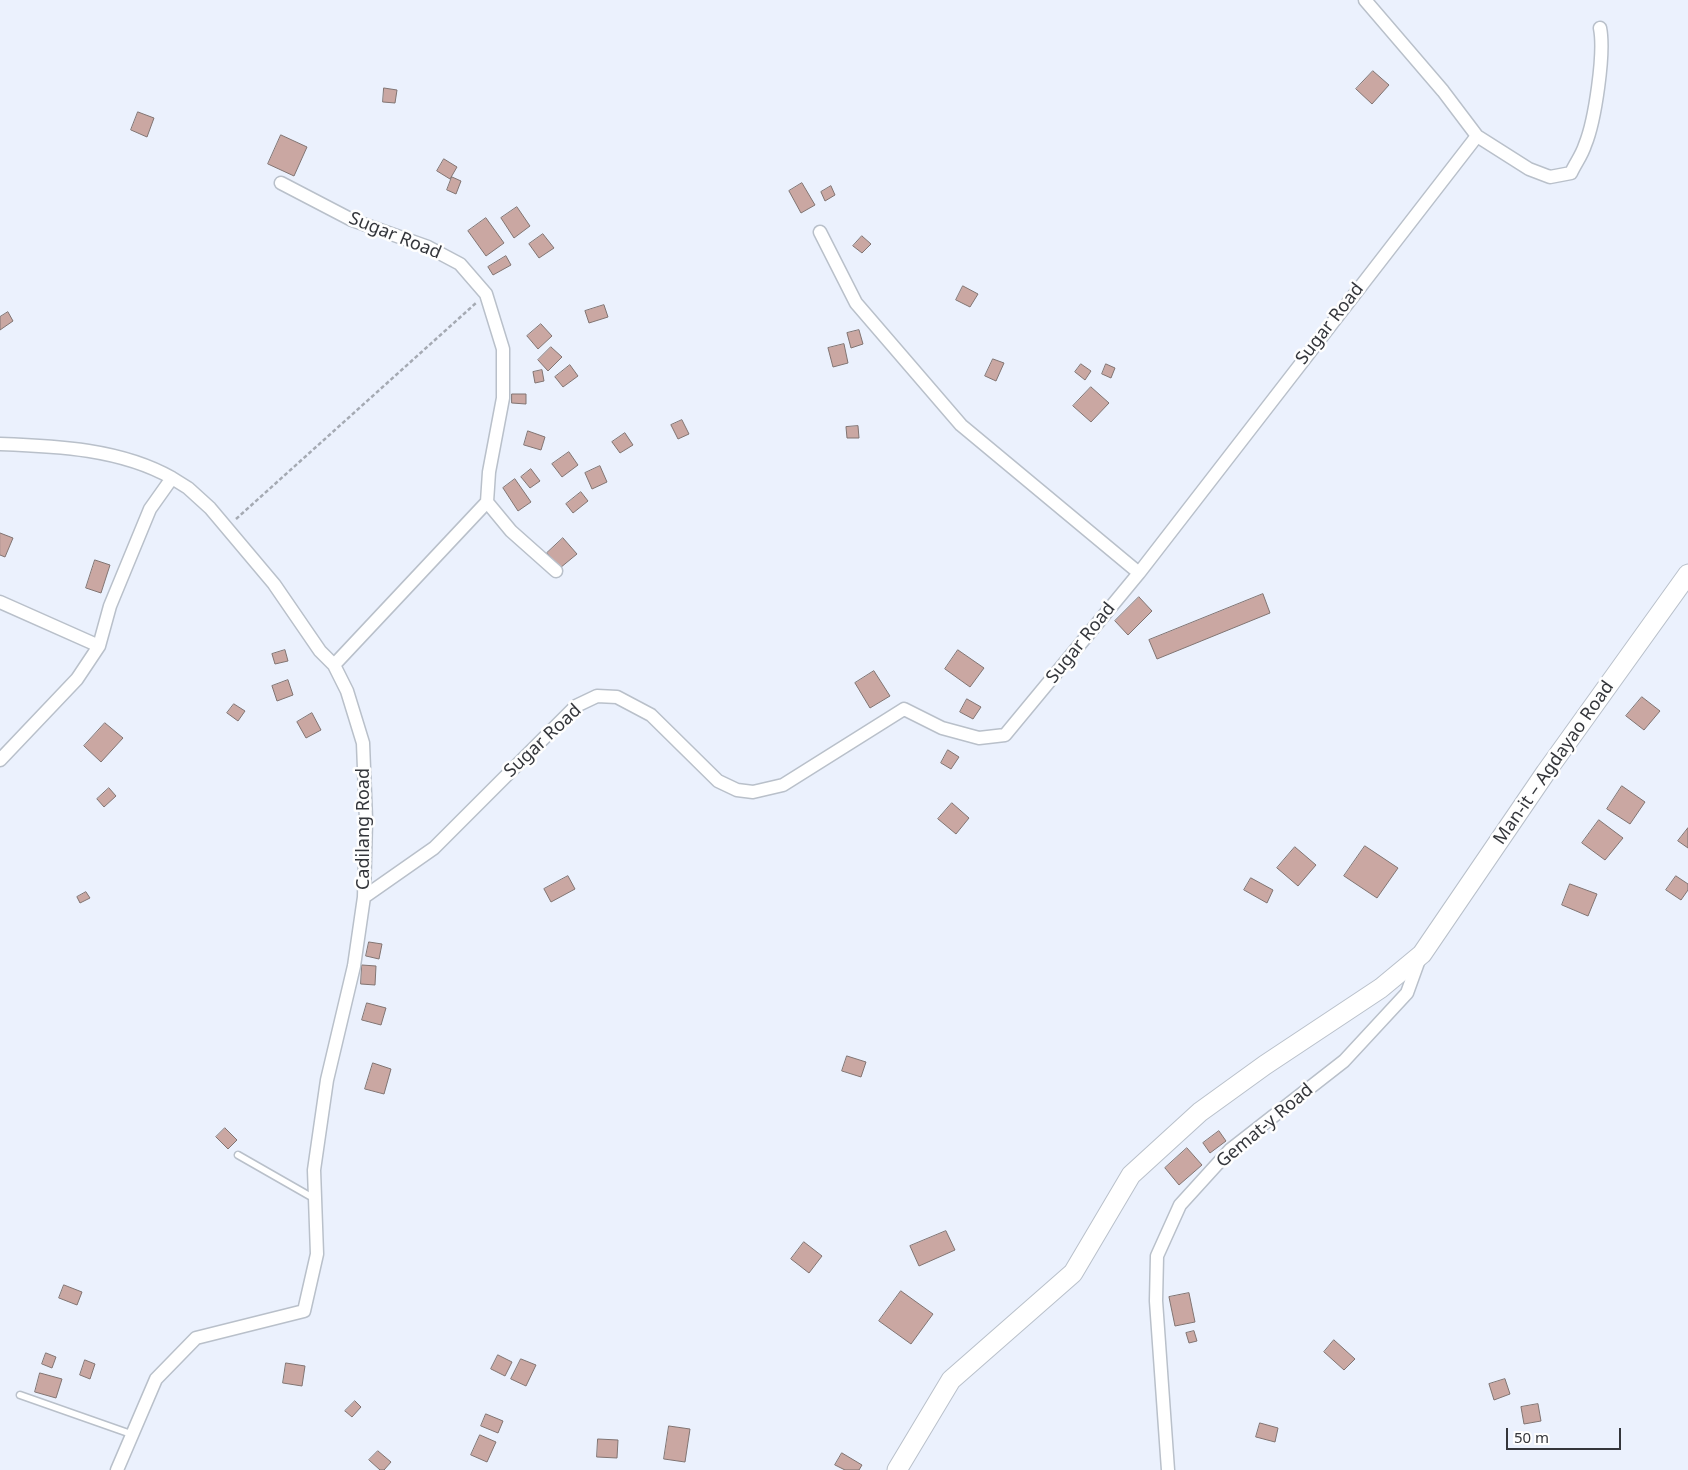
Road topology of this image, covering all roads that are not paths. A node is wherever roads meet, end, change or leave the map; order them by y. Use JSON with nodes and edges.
{"nodes":[{"id":1,"x":1365,"y":0,"type":"edge"},
{"id":2,"x":1600,"y":28,"type":"dead end"},
{"id":3,"x":1477,"y":136,"type":"junction"},
{"id":4,"x":281,"y":183,"type":"dead end"},
{"id":5,"x":820,"y":232,"type":"dead end"},
{"id":6,"x":0,"y":444,"type":"edge"},
{"id":7,"x":172,"y":478,"type":"junction"},
{"id":8,"x":487,"y":502,"type":"junction"},
{"id":9,"x":556,"y":571,"type":"dead end"},
{"id":10,"x":1139,"y":572,"type":"junction"},
{"id":11,"x":1688,"y":574,"type":"edge"},
{"id":12,"x":0,"y":602,"type":"edge"},
{"id":13,"x":99,"y":646,"type":"junction"},
{"id":14,"x":334,"y":665,"type":"junction"},
{"id":15,"x":0,"y":760,"type":"edge"},
{"id":16,"x":364,"y":897,"type":"junction"},
{"id":17,"x":1422,"y":954,"type":"junction"},
{"id":18,"x":238,"y":1155,"type":"dead end"},
{"id":19,"x":315,"y":1199,"type":"junction"},
{"id":20,"x":20,"y":1395,"type":"dead end"},
{"id":21,"x":131,"y":1434,"type":"junction"},
{"id":22,"x":117,"y":1470,"type":"edge"},
{"id":23,"x":897,"y":1470,"type":"edge"},
{"id":24,"x":1168,"y":1470,"type":"edge"}],
"edges":[{"from":1,"to":3,"type":"street"},
{"from":2,"to":3,"type":"street"},
{"from":3,"to":10,"type":"street","name":"Sugar Road"},
{"from":4,"to":8,"type":"street","name":"Sugar Road"},
{"from":5,"to":10,"type":"street"},
{"from":6,"to":7,"type":"street","name":"Cadilang Road"},
{"from":7,"to":13,"type":"street"},
{"from":7,"to":14,"type":"street","name":"Cadilang Road"},
{"from":8,"to":9,"type":"street"},
{"from":8,"to":14,"type":"street"},
{"from":10,"to":16,"type":"street","name":"Sugar Road"},
{"from":11,"to":17,"type":"street","name":"Man-it – Agdayao Road"},
{"from":12,"to":13,"type":"street"},
{"from":13,"to":15,"type":"street"},
{"from":14,"to":16,"type":"street","name":"Cadilang Road"},
{"from":16,"to":19,"type":"street","name":"Cadilang Road"},
{"from":17,"to":23,"type":"street","name":"Man-it – Agdayao Road"},
{"from":17,"to":24,"type":"street","name":"Gemat-y Road"},
{"from":18,"to":19,"type":"lane"},
{"from":19,"to":21,"type":"street","name":"Cadilang Road"},
{"from":20,"to":21,"type":"lane"},
{"from":21,"to":22,"type":"street","name":"Cadilang Road"}]}
